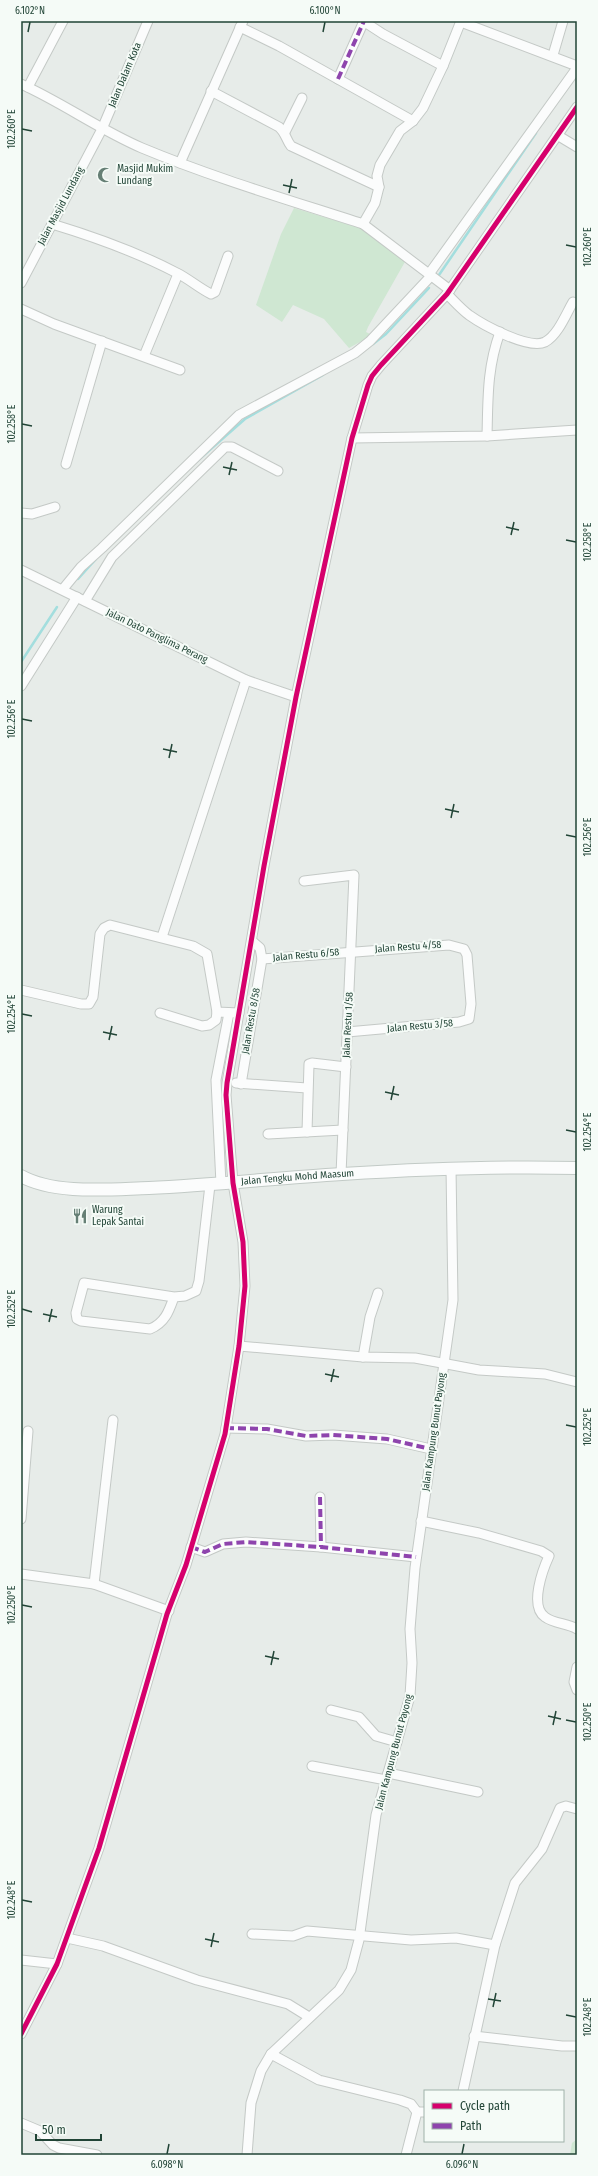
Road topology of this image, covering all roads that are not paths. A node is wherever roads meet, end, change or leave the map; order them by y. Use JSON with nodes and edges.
{"nodes":[{"id":1,"x":63,"y":21,"type":"edge"},
{"id":2,"x":148,"y":21,"type":"edge"},
{"id":3,"x":363,"y":21,"type":"edge"},
{"id":4,"x":461,"y":21,"type":"edge"},
{"id":5,"x":562,"y":21,"type":"edge"},
{"id":6,"x":242,"y":24,"type":"edge"},
{"id":7,"x":553,"y":55,"type":"junction"},
{"id":8,"x":443,"y":66,"type":"junction"},
{"id":9,"x":577,"y":67,"type":"edge"},
{"id":10,"x":338,"y":79,"type":"junction"},
{"id":11,"x":25,"y":85,"type":"edge"},
{"id":12,"x":211,"y":91,"type":"junction"},
{"id":13,"x":302,"y":98,"type":"dead end"},
{"id":14,"x":577,"y":106,"type":"edge"},
{"id":15,"x":413,"y":121,"type":"junction"},
{"id":16,"x":102,"y":129,"type":"junction"},
{"id":17,"x":285,"y":132,"type":"junction"},
{"id":18,"x":557,"y":135,"type":"junction"},
{"id":19,"x":577,"y":147,"type":"edge"},
{"id":20,"x":180,"y":163,"type":"junction"},
{"id":21,"x":379,"y":187,"type":"junction"},
{"id":22,"x":52,"y":224,"type":"junction"},
{"id":23,"x":363,"y":224,"type":"junction"},
{"id":24,"x":228,"y":256,"type":"dead end"},
{"id":25,"x":178,"y":274,"type":"junction"},
{"id":26,"x":430,"y":275,"type":"junction"},
{"id":27,"x":21,"y":283,"type":"edge"},
{"id":28,"x":448,"y":292,"type":"junction"},
{"id":29,"x":573,"y":302,"type":"dead end"},
{"id":30,"x":21,"y":309,"type":"edge"},
{"id":31,"x":500,"y":332,"type":"junction"},
{"id":32,"x":102,"y":341,"type":"junction"},
{"id":33,"x":144,"y":356,"type":"junction"},
{"id":34,"x":180,"y":370,"type":"dead end"},
{"id":35,"x":577,"y":430,"type":"edge"},
{"id":36,"x":487,"y":436,"type":"junction"},
{"id":37,"x":352,"y":438,"type":"junction"},
{"id":38,"x":66,"y":464,"type":"dead end"},
{"id":39,"x":278,"y":471,"type":"dead end"},
{"id":40,"x":55,"y":507,"type":"dead end"},
{"id":41,"x":21,"y":513,"type":"edge"},
{"id":42,"x":21,"y":570,"type":"edge"},
{"id":43,"x":62,"y":589,"type":"junction"},
{"id":44,"x":81,"y":599,"type":"junction"},
{"id":45,"x":246,"y":680,"type":"junction"},
{"id":46,"x":21,"y":686,"type":"edge"},
{"id":47,"x":296,"y":697,"type":"junction"},
{"id":48,"x":304,"y":881,"type":"dead end"},
{"id":49,"x":162,"y":937,"type":"junction"},
{"id":50,"x":253,"y":942,"type":"junction"},
{"id":51,"x":464,"y":949,"type":"joint"},
{"id":52,"x":351,"y":951,"type":"junction"},
{"id":53,"x":262,"y":959,"type":"junction"},
{"id":54,"x":21,"y":990,"type":"edge"},
{"id":55,"x":217,"y":1012,"type":"junction"},
{"id":56,"x":160,"y":1013,"type":"dead end"},
{"id":57,"x":229,"y":1013,"type":"junction"},
{"id":58,"x":239,"y":1013,"type":"junction"},
{"id":59,"x":347,"y":1032,"type":"junction"},
{"id":60,"x":346,"y":1067,"type":"junction"},
{"id":61,"x":227,"y":1083,"type":"junction"},
{"id":62,"x":241,"y":1084,"type":"junction"},
{"id":63,"x":307,"y":1088,"type":"junction"},
{"id":64,"x":343,"y":1130,"type":"junction"},
{"id":65,"x":307,"y":1132,"type":"junction"},
{"id":66,"x":268,"y":1134,"type":"dead end"},
{"id":67,"x":451,"y":1168,"type":"junction"},
{"id":68,"x":577,"y":1168,"type":"edge"},
{"id":69,"x":341,"y":1174,"type":"junction"},
{"id":70,"x":23,"y":1180,"type":"edge"},
{"id":71,"x":221,"y":1184,"type":"junction"},
{"id":72,"x":378,"y":1293,"type":"dead end"},
{"id":73,"x":174,"y":1297,"type":"junction"},
{"id":74,"x":239,"y":1346,"type":"junction"},
{"id":75,"x":363,"y":1357,"type":"junction"},
{"id":76,"x":444,"y":1363,"type":"junction"},
{"id":77,"x":577,"y":1382,"type":"edge"},
{"id":78,"x":113,"y":1420,"type":"dead end"},
{"id":79,"x":226,"y":1428,"type":"junction"},
{"id":80,"x":28,"y":1431,"type":"dead end"},
{"id":81,"x":431,"y":1449,"type":"junction"},
{"id":82,"x":320,"y":1498,"type":"dead end"},
{"id":83,"x":21,"y":1519,"type":"edge"},
{"id":84,"x":421,"y":1521,"type":"junction"},
{"id":85,"x":191,"y":1547,"type":"junction"},
{"id":86,"x":321,"y":1547,"type":"junction"},
{"id":87,"x":416,"y":1557,"type":"junction"},
{"id":88,"x":21,"y":1574,"type":"edge"},
{"id":89,"x":94,"y":1584,"type":"junction"},
{"id":90,"x":168,"y":1611,"type":"junction"},
{"id":91,"x":577,"y":1629,"type":"edge"},
{"id":92,"x":577,"y":1667,"type":"edge"},
{"id":93,"x":577,"y":1690,"type":"edge"},
{"id":94,"x":331,"y":1710,"type":"dead end"},
{"id":95,"x":397,"y":1742,"type":"junction"},
{"id":96,"x":312,"y":1766,"type":"dead end"},
{"id":97,"x":387,"y":1777,"type":"junction"},
{"id":98,"x":478,"y":1792,"type":"dead end"},
{"id":99,"x":577,"y":1809,"type":"edge"},
{"id":100,"x":252,"y":1934,"type":"dead end"},
{"id":101,"x":359,"y":1936,"type":"junction"},
{"id":102,"x":66,"y":1938,"type":"junction"},
{"id":103,"x":495,"y":1945,"type":"junction"},
{"id":104,"x":21,"y":1960,"type":"edge"},
{"id":105,"x":57,"y":1964,"type":"junction"},
{"id":106,"x":310,"y":2017,"type":"junction"},
{"id":107,"x":21,"y":2034,"type":"edge"},
{"id":108,"x":474,"y":2036,"type":"junction"},
{"id":109,"x":577,"y":2046,"type":"edge"},
{"id":110,"x":271,"y":2054,"type":"junction"},
{"id":111,"x":463,"y":2090,"type":"edge"},
{"id":112,"x":421,"y":2112,"type":"edge"},
{"id":113,"x":21,"y":2123,"type":"edge"},
{"id":114,"x":97,"y":2155,"type":"edge"},
{"id":115,"x":247,"y":2155,"type":"edge"},
{"id":116,"x":406,"y":2155,"type":"edge"}],
"edges":[{"from":1,"to":11,"type":"street"},
{"from":2,"to":16,"type":"street","name":"Jalan Dalam Kota"},
{"from":3,"to":8,"type":"street"},
{"from":3,"to":10,"type":"street"},
{"from":4,"to":7,"type":"street"},
{"from":4,"to":8,"type":"street"},
{"from":5,"to":7,"type":"street"},
{"from":6,"to":10,"type":"street"},
{"from":6,"to":12,"type":"street"},
{"from":7,"to":9,"type":"street"},
{"from":8,"to":15,"type":"street"},
{"from":9,"to":26,"type":"street"},
{"from":10,"to":15,"type":"street"},
{"from":11,"to":16,"type":"street"},
{"from":12,"to":17,"type":"street"},
{"from":12,"to":20,"type":"street"},
{"from":13,"to":17,"type":"street"},
{"from":14,"to":18,"type":"street"},
{"from":15,"to":21,"type":"street"},
{"from":16,"to":20,"type":"street"},
{"from":16,"to":22,"type":"street","name":"Jalan Masjid Lundang"},
{"from":17,"to":21,"type":"street"},
{"from":18,"to":19,"type":"street"},
{"from":18,"to":28,"type":"street"},
{"from":20,"to":23,"type":"street"},
{"from":21,"to":23,"type":"street"},
{"from":22,"to":25,"type":"street"},
{"from":22,"to":27,"type":"street","name":"Jalan Masjid Lundang"},
{"from":23,"to":26,"type":"street"},
{"from":24,"to":25,"type":"street"},
{"from":25,"to":33,"type":"street"},
{"from":26,"to":28,"type":"street"},
{"from":26,"to":43,"type":"street"},
{"from":28,"to":31,"type":"street"},
{"from":28,"to":37,"type":"street"},
{"from":29,"to":31,"type":"street"},
{"from":30,"to":32,"type":"street"},
{"from":31,"to":36,"type":"street"},
{"from":32,"to":33,"type":"street"},
{"from":32,"to":38,"type":"street"},
{"from":33,"to":34,"type":"street"},
{"from":35,"to":36,"type":"street"},
{"from":36,"to":37,"type":"street"},
{"from":37,"to":47,"type":"street"},
{"from":39,"to":44,"type":"street"},
{"from":40,"to":41,"type":"street"},
{"from":42,"to":43,"type":"street","name":"Jalan Dato Panglima Perang"},
{"from":43,"to":44,"type":"street","name":"Jalan Dato Panglima Perang"},
{"from":44,"to":45,"type":"street","name":"Jalan Dato Panglima Perang"},
{"from":44,"to":46,"type":"street"},
{"from":45,"to":47,"type":"street","name":"Jalan Dato Panglima Perang"},
{"from":45,"to":49,"type":"street"},
{"from":47,"to":50,"type":"street"},
{"from":48,"to":52,"type":"street","name":"Jalan Restu 1/58"},
{"from":49,"to":54,"type":"street"},
{"from":49,"to":55,"type":"street"},
{"from":50,"to":53,"type":"street"},
{"from":50,"to":58,"type":"street"},
{"from":51,"to":52,"type":"street","name":"Jalan Restu 4/58"},
{"from":51,"to":59,"type":"street","name":"Jalan Restu 3/58"},
{"from":52,"to":53,"type":"street","name":"Jalan Restu 6/58"},
{"from":52,"to":59,"type":"street","name":"Jalan Restu 1/58"},
{"from":53,"to":62,"type":"street","name":"Jalan Restu 8/58"},
{"from":55,"to":56,"type":"street"},
{"from":55,"to":57,"type":"street"},
{"from":57,"to":58,"type":"street"},
{"from":57,"to":71,"type":"street"},
{"from":58,"to":61,"type":"street"},
{"from":59,"to":60,"type":"street","name":"Jalan Restu 1/58"},
{"from":60,"to":63,"type":"street"},
{"from":60,"to":64,"type":"street","name":"Jalan Restu 1/58"},
{"from":61,"to":62,"type":"street"},
{"from":61,"to":71,"type":"street"},
{"from":62,"to":63,"type":"street"},
{"from":63,"to":65,"type":"street"},
{"from":64,"to":65,"type":"street"},
{"from":64,"to":69,"type":"street","name":"Jalan Restu 1/58"},
{"from":65,"to":66,"type":"street"},
{"from":67,"to":68,"type":"main road","name":"Jalan Tengku Mohd Maasum"},
{"from":67,"to":69,"type":"main road","name":"Jalan Tengku Mohd Maasum"},
{"from":67,"to":76,"type":"street","name":"Jalan Kampung Bunut Payong"},
{"from":69,"to":71,"type":"main road","name":"Jalan Tengku Mohd Maasum"},
{"from":70,"to":71,"type":"main road","name":"Jalan Tengku Mohd Maasum"},
{"from":71,"to":73,"type":"street"},
{"from":71,"to":74,"type":"street"},
{"from":72,"to":75,"type":"street"},
{"from":73,"to":73,"type":"street"},
{"from":74,"to":75,"type":"street"},
{"from":74,"to":79,"type":"street"},
{"from":75,"to":76,"type":"street"},
{"from":76,"to":77,"type":"street"},
{"from":76,"to":81,"type":"street","name":"Jalan Kampung Bunut Payong"},
{"from":78,"to":89,"type":"street"},
{"from":79,"to":81,"type":"street"},
{"from":79,"to":85,"type":"street"},
{"from":80,"to":83,"type":"street"},
{"from":81,"to":84,"type":"street","name":"Jalan Kampung Bunut Payong"},
{"from":82,"to":86,"type":"street"},
{"from":84,"to":87,"type":"street","name":"Jalan Kampung Bunut Payong"},
{"from":84,"to":91,"type":"street"},
{"from":85,"to":86,"type":"street"},
{"from":85,"to":90,"type":"street"},
{"from":86,"to":87,"type":"street"},
{"from":87,"to":95,"type":"street","name":"Jalan Kampung Bunut Payong"},
{"from":88,"to":89,"type":"street"},
{"from":89,"to":90,"type":"street"},
{"from":90,"to":102,"type":"street"},
{"from":92,"to":93,"type":"street"},
{"from":94,"to":95,"type":"street"},
{"from":95,"to":97,"type":"street","name":"Jalan Kampung Bunut Payong"},
{"from":96,"to":97,"type":"street"},
{"from":97,"to":98,"type":"street"},
{"from":97,"to":101,"type":"street","name":"Jalan Kampung Bunut Payong"},
{"from":99,"to":103,"type":"street"},
{"from":100,"to":101,"type":"street"},
{"from":101,"to":103,"type":"street"},
{"from":101,"to":106,"type":"street","name":"Jalan Kampung Bunut Payong"},
{"from":102,"to":105,"type":"street"},
{"from":102,"to":106,"type":"street"},
{"from":103,"to":108,"type":"street"},
{"from":104,"to":105,"type":"street"},
{"from":105,"to":107,"type":"street"},
{"from":106,"to":110,"type":"street","name":"Jalan Kampung Bunut Payong"},
{"from":108,"to":109,"type":"street"},
{"from":108,"to":111,"type":"street"},
{"from":110,"to":112,"type":"street"},
{"from":110,"to":115,"type":"street","name":"Jalan Kampung Bunut Payong"},
{"from":112,"to":116,"type":"street"},
{"from":113,"to":114,"type":"street"}]}
